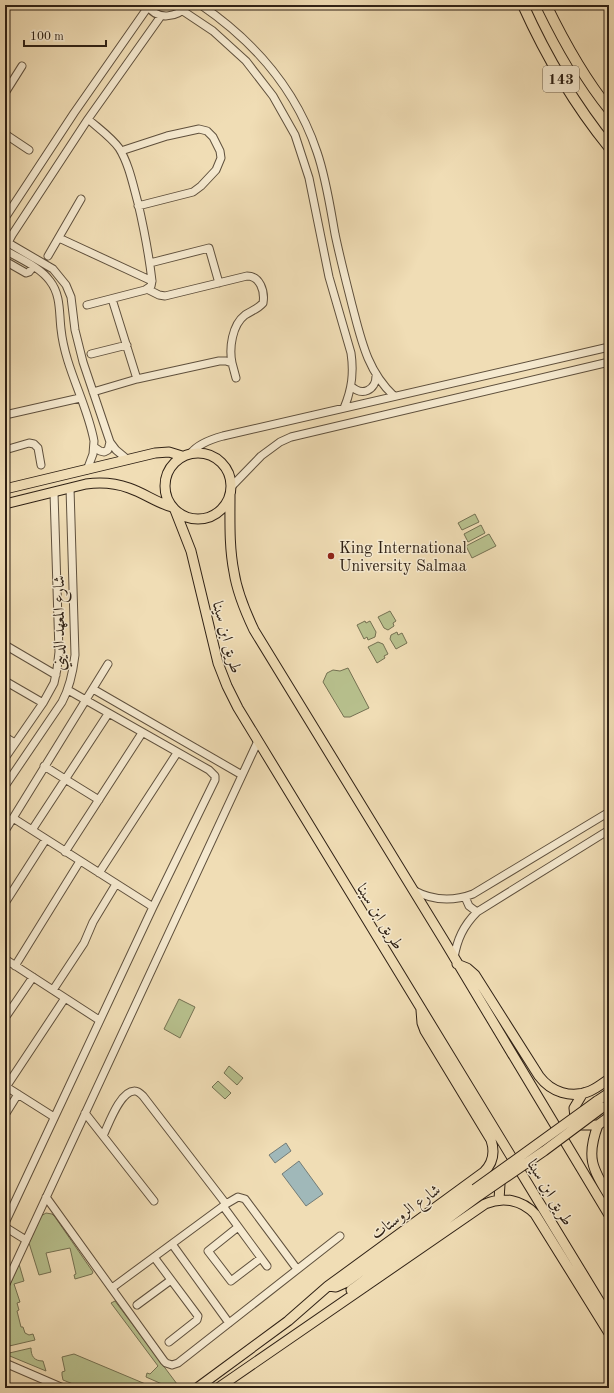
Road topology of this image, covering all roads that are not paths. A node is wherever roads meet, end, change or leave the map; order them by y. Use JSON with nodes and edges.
{"nodes":[{"id":1,"x":201,"y":5,"type":"edge"},
{"id":2,"x":523,"y":5,"type":"edge"},
{"id":3,"x":546,"y":5,"type":"edge"},
{"id":4,"x":147,"y":6,"type":"edge"},
{"id":5,"x":185,"y":8,"type":"edge"},
{"id":6,"x":161,"y":16,"type":"junction"},
{"id":7,"x":22,"y":66,"type":"dead end"},
{"id":8,"x":5,"y":93,"type":"edge"},
{"id":9,"x":609,"y":110,"type":"edge"},
{"id":10,"x":88,"y":119,"type":"junction"},
{"id":11,"x":5,"y":134,"type":"edge"},
{"id":12,"x":609,"y":147,"type":"edge"},
{"id":13,"x":29,"y":150,"type":"dead end"},
{"id":14,"x":121,"y":151,"type":"junction"},
{"id":15,"x":81,"y":199,"type":"dead end"},
{"id":16,"x":138,"y":206,"type":"junction"},
{"id":17,"x":5,"y":218,"type":"edge"},
{"id":18,"x":8,"y":234,"type":"edge"},
{"id":19,"x":59,"y":238,"type":"junction"},
{"id":20,"x":6,"y":245,"type":"edge"},
{"id":21,"x":48,"y":256,"type":"dead end"},
{"id":22,"x":5,"y":261,"type":"edge"},
{"id":23,"x":150,"y":263,"type":"junction"},
{"id":24,"x":33,"y":267,"type":"junction"},
{"id":25,"x":152,"y":281,"type":"junction"},
{"id":26,"x":219,"y":283,"type":"junction"},
{"id":27,"x":147,"y":289,"type":"junction"},
{"id":28,"x":112,"y":299,"type":"junction"},
{"id":29,"x":87,"y":305,"type":"dead end"},
{"id":30,"x":126,"y":345,"type":"junction"},
{"id":31,"x":609,"y":347,"type":"edge"},
{"id":32,"x":91,"y":354,"type":"dead end"},
{"id":33,"x":609,"y":362,"type":"edge"},
{"id":34,"x":232,"y":363,"type":"junction"},
{"id":35,"x":376,"y":376,"type":"junction"},
{"id":36,"x":236,"y":378,"type":"dead end"},
{"id":37,"x":137,"y":379,"type":"junction"},
{"id":38,"x":351,"y":386,"type":"junction"},
{"id":39,"x":93,"y":392,"type":"junction"},
{"id":40,"x":394,"y":396,"type":"junction"},
{"id":41,"x":80,"y":398,"type":"junction"},
{"id":42,"x":344,"y":408,"type":"junction"},
{"id":43,"x":5,"y":415,"type":"edge"},
{"id":44,"x":110,"y":442,"type":"junction"},
{"id":45,"x":94,"y":447,"type":"junction"},
{"id":46,"x":5,"y":450,"type":"edge"},
{"id":47,"x":186,"y":455,"type":"junction"},
{"id":48,"x":128,"y":460,"type":"junction"},
{"id":49,"x":41,"y":465,"type":"dead end"},
{"id":50,"x":87,"y":470,"type":"junction"},
{"id":51,"x":70,"y":488,"type":"junction"},
{"id":52,"x":5,"y":489,"type":"edge"},
{"id":53,"x":231,"y":491,"type":"junction"},
{"id":54,"x":54,"y":493,"type":"junction"},
{"id":55,"x":5,"y":504,"type":"edge"},
{"id":56,"x":174,"y":508,"type":"junction"},
{"id":57,"x":5,"y":645,"type":"edge"},
{"id":58,"x":108,"y":664,"type":"dead end"},
{"id":59,"x":56,"y":675,"type":"junction"},
{"id":60,"x":5,"y":681,"type":"edge"},
{"id":61,"x":93,"y":689,"type":"junction"},
{"id":62,"x":68,"y":690,"type":"junction"},
{"id":63,"x":86,"y":700,"type":"junction"},
{"id":64,"x":43,"y":703,"type":"junction"},
{"id":65,"x":108,"y":714,"type":"junction"},
{"id":66,"x":142,"y":733,"type":"junction"},
{"id":67,"x":5,"y":737,"type":"edge"},
{"id":68,"x":258,"y":741,"type":"junction"},
{"id":69,"x":15,"y":743,"type":"junction"},
{"id":70,"x":178,"y":753,"type":"junction"},
{"id":71,"x":5,"y":758,"type":"edge"},
{"id":72,"x":44,"y":766,"type":"junction"},
{"id":73,"x":242,"y":774,"type":"junction"},
{"id":74,"x":65,"y":779,"type":"junction"},
{"id":75,"x":5,"y":786,"type":"edge"},
{"id":76,"x":99,"y":800,"type":"junction"},
{"id":77,"x":609,"y":812,"type":"edge"},
{"id":78,"x":13,"y":818,"type":"junction"},
{"id":79,"x":32,"y":830,"type":"junction"},
{"id":80,"x":609,"y":830,"type":"edge"},
{"id":81,"x":5,"y":831,"type":"edge"},
{"id":82,"x":46,"y":839,"type":"junction"},
{"id":83,"x":65,"y":852,"type":"junction"},
{"id":84,"x":80,"y":861,"type":"junction"},
{"id":85,"x":99,"y":873,"type":"junction"},
{"id":86,"x":116,"y":884,"type":"junction"},
{"id":87,"x":413,"y":890,"type":"junction"},
{"id":88,"x":465,"y":897,"type":"junction"},
{"id":89,"x":5,"y":903,"type":"edge"},
{"id":90,"x":152,"y":907,"type":"junction"},
{"id":91,"x":476,"y":912,"type":"junction"},
{"id":92,"x":5,"y":959,"type":"edge"},
{"id":93,"x":455,"y":961,"type":"junction"},
{"id":94,"x":15,"y":966,"type":"junction"},
{"id":95,"x":33,"y":977,"type":"junction"},
{"id":96,"x":53,"y":990,"type":"junction"},
{"id":97,"x":65,"y":998,"type":"junction"},
{"id":98,"x":421,"y":1009,"type":"junction"},
{"id":99,"x":5,"y":1018,"type":"edge"},
{"id":100,"x":100,"y":1020,"type":"junction"},
{"id":101,"x":609,"y":1079,"type":"edge"},
{"id":102,"x":6,"y":1086,"type":"edge"},
{"id":103,"x":609,"y":1092,"type":"edge"},
{"id":104,"x":583,"y":1093,"type":"junction"},
{"id":105,"x":18,"y":1094,"type":"junction"},
{"id":106,"x":603,"y":1104,"type":"edge"},
{"id":107,"x":85,"y":1113,"type":"junction"},
{"id":108,"x":5,"y":1115,"type":"edge"},
{"id":109,"x":54,"y":1117,"type":"junction"},
{"id":110,"x":609,"y":1117,"type":"edge"},
{"id":111,"x":598,"y":1126,"type":"junction"},
{"id":112,"x":103,"y":1136,"type":"junction"},
{"id":113,"x":488,"y":1167,"type":"junction"},
{"id":114,"x":477,"y":1192,"type":"junction"},
{"id":115,"x":609,"y":1196,"type":"edge"},
{"id":116,"x":46,"y":1197,"type":"junction"},
{"id":117,"x":499,"y":1200,"type":"junction"},
{"id":118,"x":154,"y":1201,"type":"dead end"},
{"id":119,"x":225,"y":1205,"type":"junction"},
{"id":120,"x":609,"y":1215,"type":"edge"},
{"id":121,"x":5,"y":1222,"type":"edge"},
{"id":122,"x":5,"y":1227,"type":"edge"},
{"id":123,"x":238,"y":1227,"type":"junction"},
{"id":124,"x":340,"y":1236,"type":"dead end"},
{"id":125,"x":26,"y":1240,"type":"junction"},
{"id":126,"x":172,"y":1244,"type":"junction"},
{"id":127,"x":154,"y":1257,"type":"junction"},
{"id":128,"x":261,"y":1258,"type":"junction"},
{"id":129,"x":267,"y":1266,"type":"dead end"},
{"id":130,"x":297,"y":1269,"type":"junction"},
{"id":131,"x":171,"y":1280,"type":"junction"},
{"id":132,"x":5,"y":1286,"type":"edge"},
{"id":133,"x":328,"y":1286,"type":"junction"},
{"id":134,"x":112,"y":1288,"type":"junction"},
{"id":135,"x":342,"y":1302,"type":"junction"},
{"id":136,"x":137,"y":1305,"type":"dead end"},
{"id":137,"x":609,"y":1317,"type":"edge"},
{"id":138,"x":229,"y":1323,"type":"junction"},
{"id":139,"x":609,"y":1333,"type":"edge"},
{"id":140,"x":170,"y":1342,"type":"dead end"},
{"id":141,"x":5,"y":1363,"type":"edge"},
{"id":142,"x":63,"y":1388,"type":"edge"},
{"id":143,"x":197,"y":1388,"type":"edge"},
{"id":144,"x":218,"y":1388,"type":"edge"}],
"edges":[{"from":1,"to":35,"type":"street"},
{"from":2,"to":12,"type":"highway","number":"143"},
{"from":3,"to":9,"type":"highway","number":"143"},
{"from":4,"to":6,"type":"street"},
{"from":4,"to":17,"type":"street"},
{"from":5,"to":6,"type":"street"},
{"from":5,"to":38,"type":"street"},
{"from":6,"to":10,"type":"street"},
{"from":7,"to":8,"type":"street"},
{"from":10,"to":14,"type":"street"},
{"from":10,"to":18,"type":"street"},
{"from":11,"to":13,"type":"street"},
{"from":14,"to":16,"type":"street"},
{"from":14,"to":16,"type":"street"},
{"from":15,"to":19,"type":"street"},
{"from":16,"to":23,"type":"street"},
{"from":18,"to":20,"type":"street"},
{"from":19,"to":21,"type":"street"},
{"from":19,"to":25,"type":"street"},
{"from":20,"to":24,"type":"street"},
{"from":20,"to":39,"type":"street"},
{"from":22,"to":24,"type":"street"},
{"from":23,"to":25,"type":"street"},
{"from":23,"to":26,"type":"street"},
{"from":24,"to":41,"type":"street"},
{"from":25,"to":27,"type":"street"},
{"from":26,"to":27,"type":"street"},
{"from":26,"to":34,"type":"street"},
{"from":27,"to":28,"type":"street"},
{"from":28,"to":29,"type":"street"},
{"from":28,"to":30,"type":"street"},
{"from":30,"to":32,"type":"street"},
{"from":30,"to":37,"type":"street"},
{"from":31,"to":40,"type":"street"},
{"from":33,"to":53,"type":"street"},
{"from":34,"to":36,"type":"street"},
{"from":34,"to":37,"type":"street"},
{"from":35,"to":38,"type":"street"},
{"from":35,"to":40,"type":"street"},
{"from":37,"to":39,"type":"street"},
{"from":38,"to":42,"type":"street"},
{"from":39,"to":44,"type":"street"},
{"from":40,"to":42,"type":"street"},
{"from":41,"to":43,"type":"street"},
{"from":41,"to":45,"type":"street"},
{"from":42,"to":47,"type":"street"},
{"from":44,"to":45,"type":"street"},
{"from":44,"to":48,"type":"street"},
{"from":45,"to":50,"type":"street"},
{"from":46,"to":49,"type":"street"},
{"from":47,"to":48,"type":"main road"},
{"from":47,"to":53,"type":"main road"},
{"from":47,"to":56,"type":"main road"},
{"from":48,"to":50,"type":"main road"},
{"from":50,"to":52,"type":"main road"},
{"from":51,"to":54,"type":"main road"},
{"from":51,"to":56,"type":"main road"},
{"from":51,"to":62,"type":"street","name":"شارع المعهد الديني"},
{"from":53,"to":56,"type":"main road"},
{"from":53,"to":87,"type":"main road","name":"طريق ابن سينا"},
{"from":54,"to":55,"type":"main road"},
{"from":54,"to":59,"type":"street","name":"شارع المعهد الديني"},
{"from":56,"to":68,"type":"main road","name":"طريق ابن سينا"},
{"from":57,"to":59,"type":"street","name":"شارع المعهد الديني"},
{"from":58,"to":61,"type":"street"},
{"from":59,"to":64,"type":"street","name":"شارع المعهد الديني"},
{"from":60,"to":64,"type":"street"},
{"from":61,"to":63,"type":"street"},
{"from":61,"to":73,"type":"street"},
{"from":62,"to":63,"type":"street"},
{"from":62,"to":75,"type":"street","name":"شارع المعهد الديني"},
{"from":63,"to":65,"type":"street"},
{"from":63,"to":72,"type":"street"},
{"from":64,"to":69,"type":"street","name":"شارع المعهد الديني"},
{"from":65,"to":66,"type":"street"},
{"from":65,"to":74,"type":"street"},
{"from":66,"to":70,"type":"street"},
{"from":66,"to":76,"type":"street"},
{"from":67,"to":69,"type":"street"},
{"from":68,"to":73,"type":"street"},
{"from":68,"to":98,"type":"main road","name":"طريق ابن سينا"},
{"from":69,"to":71,"type":"street","name":"شارع المعهد الديني"},
{"from":70,"to":85,"type":"street"},
{"from":70,"to":90,"type":"street"},
{"from":72,"to":74,"type":"street"},
{"from":72,"to":78,"type":"street"},
{"from":73,"to":107,"type":"street"},
{"from":74,"to":76,"type":"street"},
{"from":74,"to":79,"type":"street"},
{"from":76,"to":83,"type":"street"},
{"from":77,"to":88,"type":"street"},
{"from":78,"to":79,"type":"street"},
{"from":78,"to":81,"type":"street"},
{"from":79,"to":82,"type":"street"},
{"from":80,"to":91,"type":"street"},
{"from":82,"to":83,"type":"street"},
{"from":82,"to":89,"type":"street"},
{"from":83,"to":84,"type":"street"},
{"from":84,"to":85,"type":"street"},
{"from":84,"to":94,"type":"street"},
{"from":85,"to":86,"type":"street"},
{"from":86,"to":90,"type":"street"},
{"from":86,"to":96,"type":"street"},
{"from":87,"to":88,"type":"street"},
{"from":87,"to":93,"type":"main road","name":"طريق ابن سينا"},
{"from":88,"to":91,"type":"street"},
{"from":90,"to":100,"type":"street"},
{"from":91,"to":93,"type":"street"},
{"from":92,"to":94,"type":"street"},
{"from":93,"to":104,"type":"main road"},
{"from":93,"to":120,"type":"main road","name":"طريق ابن سينا"},
{"from":94,"to":95,"type":"street"},
{"from":95,"to":96,"type":"street"},
{"from":95,"to":99,"type":"street"},
{"from":96,"to":97,"type":"street"},
{"from":97,"to":100,"type":"street"},
{"from":97,"to":102,"type":"street"},
{"from":98,"to":113,"type":"main road"},
{"from":98,"to":137,"type":"main road","name":"طريق ابن سينا"},
{"from":100,"to":109,"type":"street"},
{"from":101,"to":104,"type":"main road"},
{"from":102,"to":105,"type":"street"},
{"from":103,"to":106,"type":"main road"},
{"from":104,"to":111,"type":"main road"},
{"from":105,"to":108,"type":"street"},
{"from":105,"to":109,"type":"street"},
{"from":106,"to":114,"type":"main road","bridge":true},
{"from":107,"to":112,"type":"street"},
{"from":107,"to":116,"type":"street"},
{"from":109,"to":121,"type":"street"},
{"from":110,"to":111,"type":"main road"},
{"from":111,"to":115,"type":"main road"},
{"from":112,"to":118,"type":"street"},
{"from":112,"to":119,"type":"street"},
{"from":113,"to":117,"type":"main road"},
{"from":113,"to":133,"type":"main road","name":"شارع الروستات"},
{"from":114,"to":133,"type":"main road"},
{"from":114,"to":135,"type":"main road"},
{"from":116,"to":125,"type":"street"},
{"from":116,"to":134,"type":"street"},
{"from":117,"to":135,"type":"main road"},
{"from":117,"to":139,"type":"main road"},
{"from":119,"to":123,"type":"street"},
{"from":119,"to":126,"type":"street"},
{"from":119,"to":130,"type":"street"},
{"from":122,"to":125,"type":"street"},
{"from":123,"to":128,"type":"street"},
{"from":123,"to":128,"type":"street"},
{"from":124,"to":130,"type":"street"},
{"from":125,"to":132,"type":"street"},
{"from":126,"to":127,"type":"street"},
{"from":126,"to":138,"type":"street"},
{"from":127,"to":131,"type":"street"},
{"from":127,"to":134,"type":"street"},
{"from":128,"to":129,"type":"street"},
{"from":130,"to":138,"type":"street"},
{"from":131,"to":136,"type":"street"},
{"from":131,"to":140,"type":"street"},
{"from":133,"to":143,"type":"main road","name":"شارع الروستات"},
{"from":134,"to":138,"type":"street"},
{"from":135,"to":144,"type":"main road"},
{"from":141,"to":142,"type":"street"}]}
